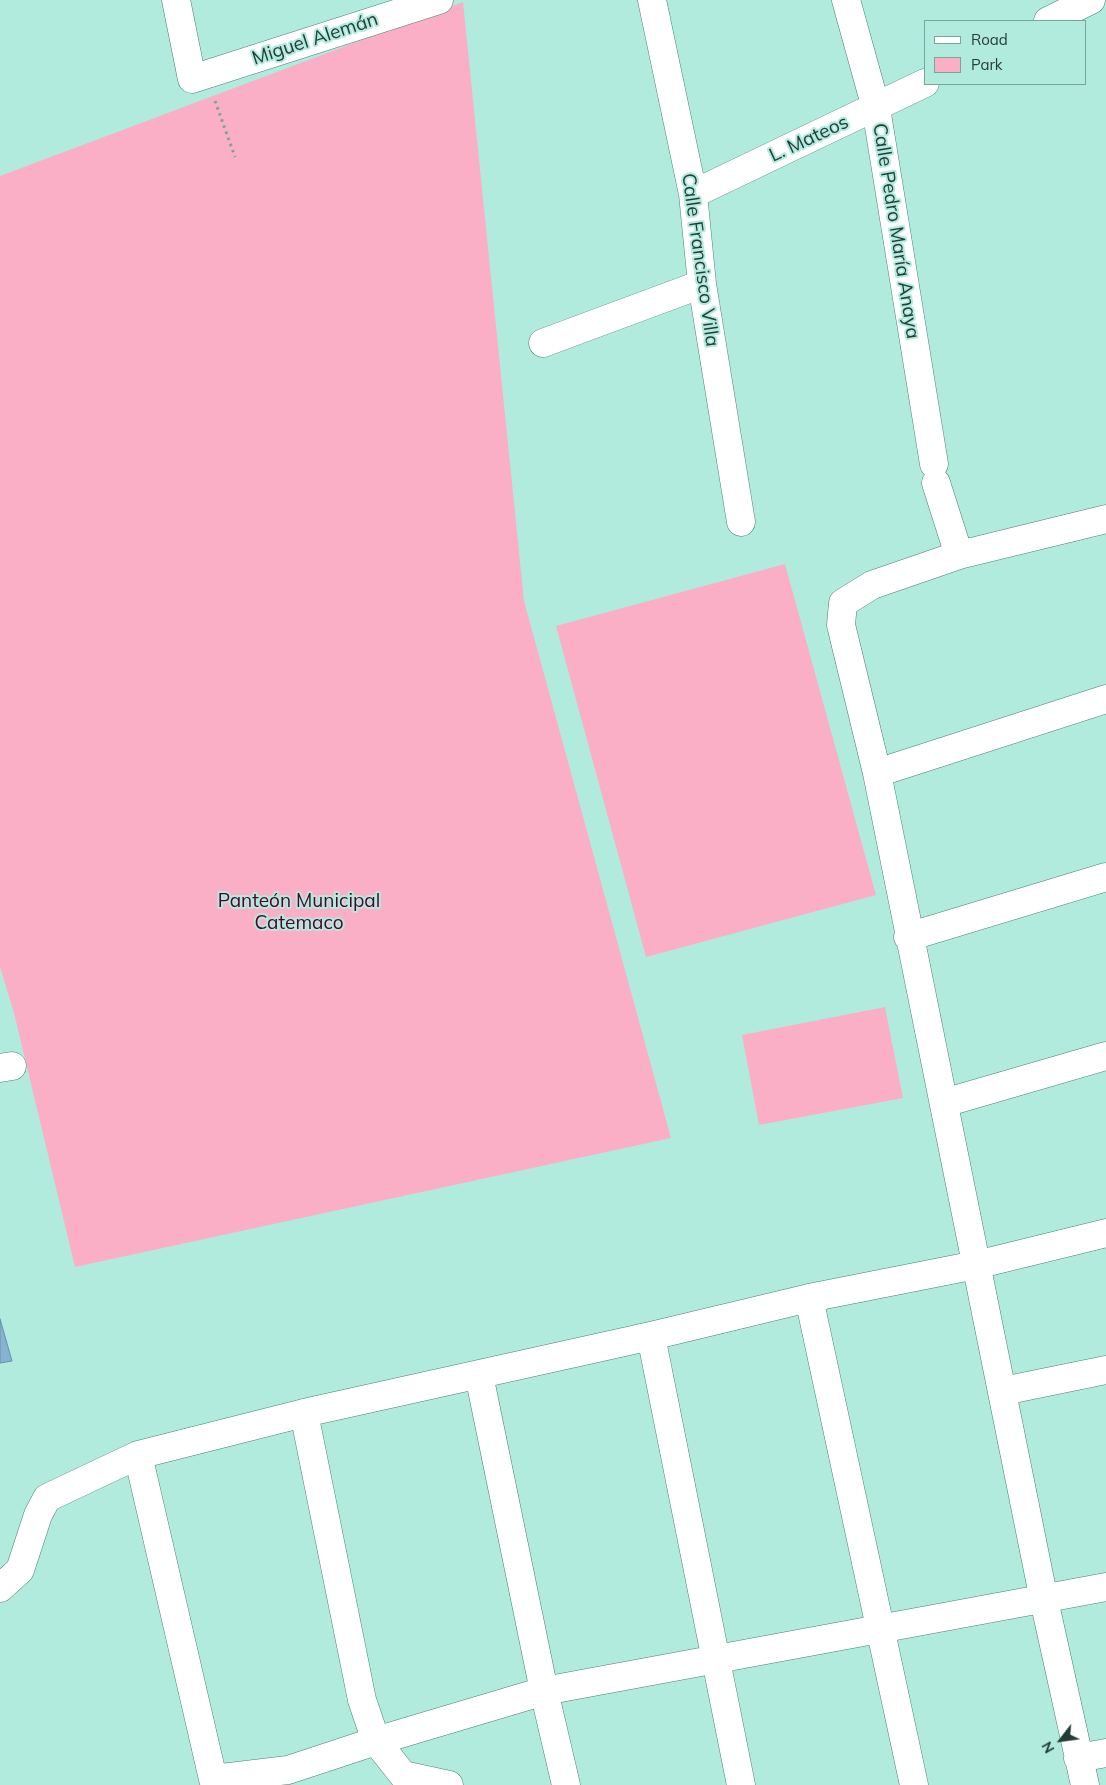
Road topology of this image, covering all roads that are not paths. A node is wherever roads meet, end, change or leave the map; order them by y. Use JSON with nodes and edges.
{"nodes":[{"id":1,"x":176,"y":0,"type":"edge"},
{"id":2,"x":439,"y":0,"type":"edge"},
{"id":3,"x":652,"y":0,"type":"edge"},
{"id":4,"x":846,"y":0,"type":"edge"},
{"id":5,"x":1091,"y":0,"type":"edge"},
{"id":6,"x":382,"y":8,"type":"edge"},
{"id":7,"x":1050,"y":20,"type":"edge"},
{"id":8,"x":924,"y":84,"type":"edge"},
{"id":9,"x":876,"y":108,"type":"junction"},
{"id":10,"x":693,"y":194,"type":"junction"},
{"id":11,"x":702,"y":284,"type":"junction"},
{"id":12,"x":543,"y":343,"type":"dead end"},
{"id":13,"x":1106,"y":519,"type":"edge"},
{"id":14,"x":741,"y":522,"type":"dead end"},
{"id":15,"x":959,"y":555,"type":"junction"},
{"id":16,"x":1106,"y":699,"type":"edge"},
{"id":17,"x":876,"y":773,"type":"junction"},
{"id":18,"x":1106,"y":877,"type":"edge"},
{"id":19,"x":908,"y":937,"type":"junction"},
{"id":20,"x":1106,"y":1056,"type":"edge"},
{"id":21,"x":944,"y":1103,"type":"junction"},
{"id":22,"x":1106,"y":1233,"type":"edge"},
{"id":23,"x":976,"y":1265,"type":"junction"},
{"id":24,"x":808,"y":1298,"type":"junction"},
{"id":25,"x":651,"y":1336,"type":"junction"},
{"id":26,"x":1106,"y":1370,"type":"edge"},
{"id":27,"x":479,"y":1374,"type":"junction"},
{"id":28,"x":1003,"y":1391,"type":"junction"},
{"id":29,"x":304,"y":1413,"type":"junction"},
{"id":30,"x":138,"y":1455,"type":"junction"},
{"id":31,"x":1106,"y":1587,"type":"edge"},
{"id":32,"x":0,"y":1588,"type":"edge"},
{"id":33,"x":1044,"y":1600,"type":"junction"},
{"id":34,"x":880,"y":1630,"type":"junction"},
{"id":35,"x":717,"y":1660,"type":"junction"},
{"id":36,"x":544,"y":1691,"type":"junction"},
{"id":37,"x":376,"y":1741,"type":"junction"},
{"id":38,"x":1106,"y":1753,"type":"edge"},
{"id":39,"x":1078,"y":1758,"type":"junction"},
{"id":40,"x":449,"y":1785,"type":"edge"},
{"id":41,"x":566,"y":1785,"type":"edge"},
{"id":42,"x":741,"y":1785,"type":"edge"},
{"id":43,"x":914,"y":1785,"type":"edge"},
{"id":44,"x":1085,"y":1785,"type":"edge"}],
"edges":[{"from":1,"to":6,"type":"street","name":"Miguel Alemán"},
{"from":2,"to":6,"type":"street","name":"Miguel Alemán"},
{"from":3,"to":10,"type":"street","name":"Calle Francisco Villa"},
{"from":4,"to":9,"type":"street","name":"Calle Pedro María Anaya"},
{"from":5,"to":7,"type":"street"},
{"from":8,"to":9,"type":"street","name":"L. Mateos"},
{"from":9,"to":10,"type":"street","name":"L. Mateos"},
{"from":9,"to":15,"type":"street","name":"Calle Pedro María Anaya"},
{"from":10,"to":11,"type":"street","name":"Calle Francisco Villa"},
{"from":11,"to":12,"type":"street"},
{"from":11,"to":14,"type":"street","name":"Calle Francisco Villa"},
{"from":13,"to":15,"type":"street"},
{"from":15,"to":17,"type":"street"},
{"from":16,"to":17,"type":"street"},
{"from":17,"to":19,"type":"street"},
{"from":18,"to":19,"type":"street"},
{"from":19,"to":21,"type":"street"},
{"from":20,"to":21,"type":"street"},
{"from":21,"to":23,"type":"street"},
{"from":22,"to":23,"type":"street"},
{"from":23,"to":24,"type":"street"},
{"from":23,"to":28,"type":"street"},
{"from":24,"to":25,"type":"street"},
{"from":24,"to":34,"type":"street"},
{"from":25,"to":27,"type":"street"},
{"from":25,"to":35,"type":"street"},
{"from":26,"to":28,"type":"street"},
{"from":27,"to":29,"type":"street"},
{"from":27,"to":36,"type":"street"},
{"from":28,"to":33,"type":"street"},
{"from":29,"to":30,"type":"street"},
{"from":29,"to":37,"type":"street"},
{"from":30,"to":32,"type":"street"},
{"from":30,"to":37,"type":"street"},
{"from":31,"to":33,"type":"street"},
{"from":33,"to":34,"type":"street"},
{"from":33,"to":39,"type":"street"},
{"from":34,"to":35,"type":"street"},
{"from":34,"to":43,"type":"street"},
{"from":35,"to":36,"type":"street"},
{"from":35,"to":42,"type":"street"},
{"from":36,"to":37,"type":"street"},
{"from":36,"to":41,"type":"street"},
{"from":37,"to":40,"type":"street"},
{"from":38,"to":39,"type":"street"},
{"from":39,"to":44,"type":"street"}]}
